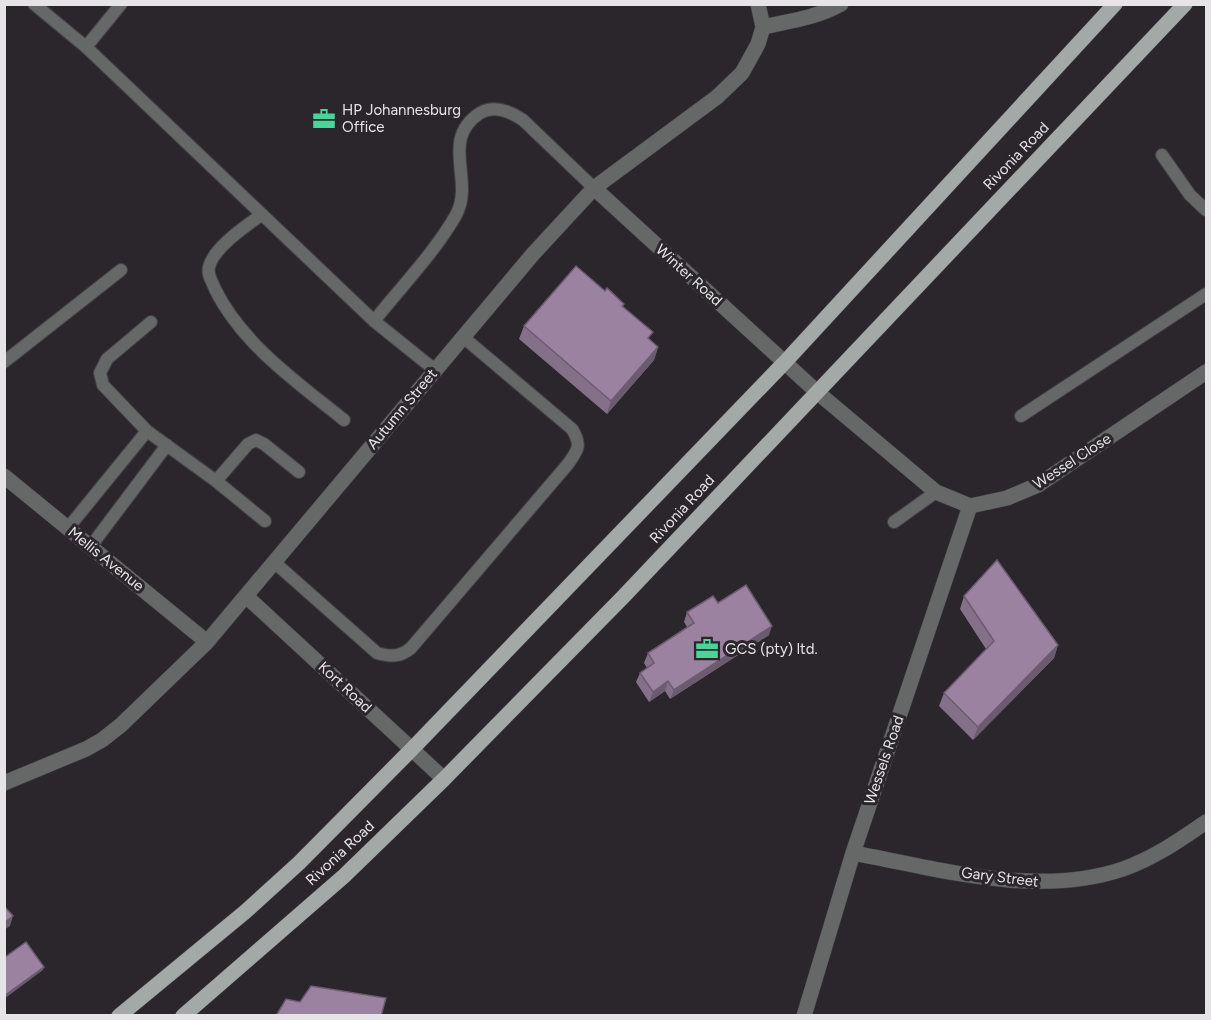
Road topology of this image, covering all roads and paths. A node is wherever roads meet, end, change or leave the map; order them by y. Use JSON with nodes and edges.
{"nodes":[{"id":1,"x":122,"y":4,"type":"edge"},
{"id":2,"x":758,"y":4,"type":"edge"},
{"id":3,"x":841,"y":4,"type":"edge"},
{"id":4,"x":1115,"y":4,"type":"edge"},
{"id":5,"x":1185,"y":4,"type":"edge"},
{"id":6,"x":40,"y":6,"type":"edge"},
{"id":7,"x":763,"y":27,"type":"junction"},
{"id":8,"x":86,"y":47,"type":"junction"},
{"id":9,"x":1162,"y":156,"type":"dead end"},
{"id":10,"x":594,"y":188,"type":"junction"},
{"id":11,"x":1206,"y":210,"type":"edge"},
{"id":12,"x":261,"y":215,"type":"junction"},
{"id":13,"x":121,"y":270,"type":"dead end"},
{"id":14,"x":1206,"y":294,"type":"edge"},
{"id":15,"x":374,"y":321,"type":"junction"},
{"id":16,"x":150,"y":322,"type":"dead end"},
{"id":17,"x":463,"y":337,"type":"junction"},
{"id":18,"x":4,"y":362,"type":"edge"},
{"id":19,"x":785,"y":362,"type":"junction"},
{"id":20,"x":435,"y":370,"type":"junction"},
{"id":21,"x":1206,"y":372,"type":"edge"},
{"id":22,"x":817,"y":392,"type":"junction"},
{"id":23,"x":1022,"y":416,"type":"dead end"},
{"id":24,"x":344,"y":420,"type":"dead end"},
{"id":25,"x":147,"y":431,"type":"junction"},
{"id":26,"x":167,"y":445,"type":"junction"},
{"id":27,"x":299,"y":472,"type":"dead end"},
{"id":28,"x":4,"y":476,"type":"edge"},
{"id":29,"x":216,"y":481,"type":"junction"},
{"id":30,"x":936,"y":492,"type":"junction"},
{"id":31,"x":970,"y":506,"type":"junction"},
{"id":32,"x":265,"y":521,"type":"dead end"},
{"id":33,"x":894,"y":522,"type":"dead end"},
{"id":34,"x":68,"y":528,"type":"junction"},
{"id":35,"x":91,"y":546,"type":"junction"},
{"id":36,"x":274,"y":562,"type":"junction"},
{"id":37,"x":246,"y":596,"type":"junction"},
{"id":38,"x":207,"y":642,"type":"junction"},
{"id":39,"x":412,"y":749,"type":"junction"},
{"id":40,"x":444,"y":779,"type":"junction"},
{"id":41,"x":4,"y":783,"type":"edge"},
{"id":42,"x":1206,"y":822,"type":"edge"},
{"id":43,"x":853,"y":853,"type":"junction"},
{"id":44,"x":119,"y":1016,"type":"edge"},
{"id":45,"x":183,"y":1016,"type":"edge"},
{"id":46,"x":804,"y":1016,"type":"edge"}],
"edges":[{"from":1,"to":8,"type":"lane"},
{"from":2,"to":7,"type":"street"},
{"from":3,"to":7,"type":"street"},
{"from":4,"to":19,"type":"main road","name":"Rivonia Road"},
{"from":5,"to":22,"type":"main road","name":"Rivonia Road"},
{"from":6,"to":8,"type":"lane"},
{"from":7,"to":10,"type":"street","name":"Autumn Street"},
{"from":8,"to":12,"type":"lane"},
{"from":9,"to":11,"type":"lane"},
{"from":10,"to":15,"type":"lane"},
{"from":10,"to":17,"type":"street","name":"Autumn Street"},
{"from":10,"to":19,"type":"street","name":"Winter Road"},
{"from":12,"to":15,"type":"lane"},
{"from":12,"to":24,"type":"lane"},
{"from":13,"to":18,"type":"lane"},
{"from":14,"to":23,"type":"lane"},
{"from":15,"to":20,"type":"lane"},
{"from":16,"to":25,"type":"lane"},
{"from":17,"to":20,"type":"street","name":"Autumn Street"},
{"from":17,"to":36,"type":"lane"},
{"from":19,"to":22,"type":"street","name":"Winter Road"},
{"from":19,"to":39,"type":"main road","name":"Rivonia Road"},
{"from":20,"to":36,"type":"street","name":"Autumn Street"},
{"from":21,"to":31,"type":"street","name":"Wessel Close"},
{"from":22,"to":30,"type":"street"},
{"from":22,"to":40,"type":"main road","name":"Rivonia Road"},
{"from":25,"to":26,"type":"lane"},
{"from":25,"to":34,"type":"lane"},
{"from":26,"to":29,"type":"lane"},
{"from":26,"to":35,"type":"lane"},
{"from":27,"to":29,"type":"lane"},
{"from":28,"to":34,"type":"street","name":"Mellis Avenue"},
{"from":29,"to":32,"type":"lane"},
{"from":30,"to":31,"type":"street"},
{"from":30,"to":33,"type":"lane"},
{"from":31,"to":43,"type":"street","name":"Wessels Road"},
{"from":34,"to":35,"type":"street","name":"Mellis Avenue"},
{"from":35,"to":38,"type":"street","name":"Mellis Avenue"},
{"from":36,"to":37,"type":"street","name":"Autumn Street"},
{"from":37,"to":38,"type":"street","name":"Autumn Street"},
{"from":37,"to":39,"type":"street","name":"Kort Road"},
{"from":38,"to":41,"type":"street","name":"Autumn Street"},
{"from":39,"to":40,"type":"street","name":"Kort Road"},
{"from":39,"to":44,"type":"main road","name":"Rivonia Road"},
{"from":40,"to":45,"type":"main road","name":"Rivonia Road"},
{"from":42,"to":43,"type":"street","name":"Gary Street"},
{"from":43,"to":46,"type":"street","name":"Wessels Road"}]}
